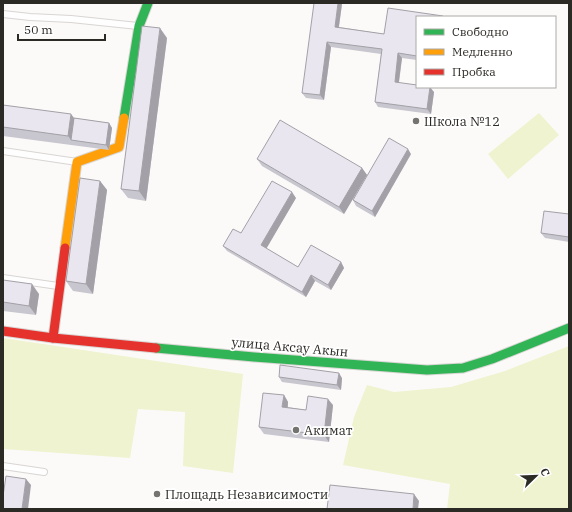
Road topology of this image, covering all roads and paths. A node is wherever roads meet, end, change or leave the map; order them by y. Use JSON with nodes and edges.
{"nodes":[{"id":1,"x":148,"y":3,"type":"edge"},
{"id":2,"x":3,"y":14,"type":"edge"},
{"id":3,"x":139,"y":26,"type":"junction"},
{"id":4,"x":3,"y":151,"type":"edge"},
{"id":5,"x":77,"y":162,"type":"junction"},
{"id":6,"x":3,"y":278,"type":"edge"},
{"id":7,"x":60,"y":286,"type":"junction"},
{"id":8,"x":569,"y":328,"type":"edge"},
{"id":9,"x":3,"y":331,"type":"edge"},
{"id":10,"x":53,"y":338,"type":"junction"},
{"id":11,"x":3,"y":466,"type":"edge"},
{"id":12,"x":44,"y":472,"type":"dead end"}],
"edges":[{"from":1,"to":3,"type":"street"},
{"from":2,"to":3,"type":"lane"},
{"from":3,"to":5,"type":"street"},
{"from":4,"to":5,"type":"lane"},
{"from":5,"to":7,"type":"street"},
{"from":6,"to":7,"type":"lane"},
{"from":7,"to":10,"type":"street"},
{"from":8,"to":10,"type":"street","name":"улица Аксау Акын"},
{"from":9,"to":10,"type":"street","name":"улица Аксау Акын"},
{"from":11,"to":12,"type":"lane"}]}
